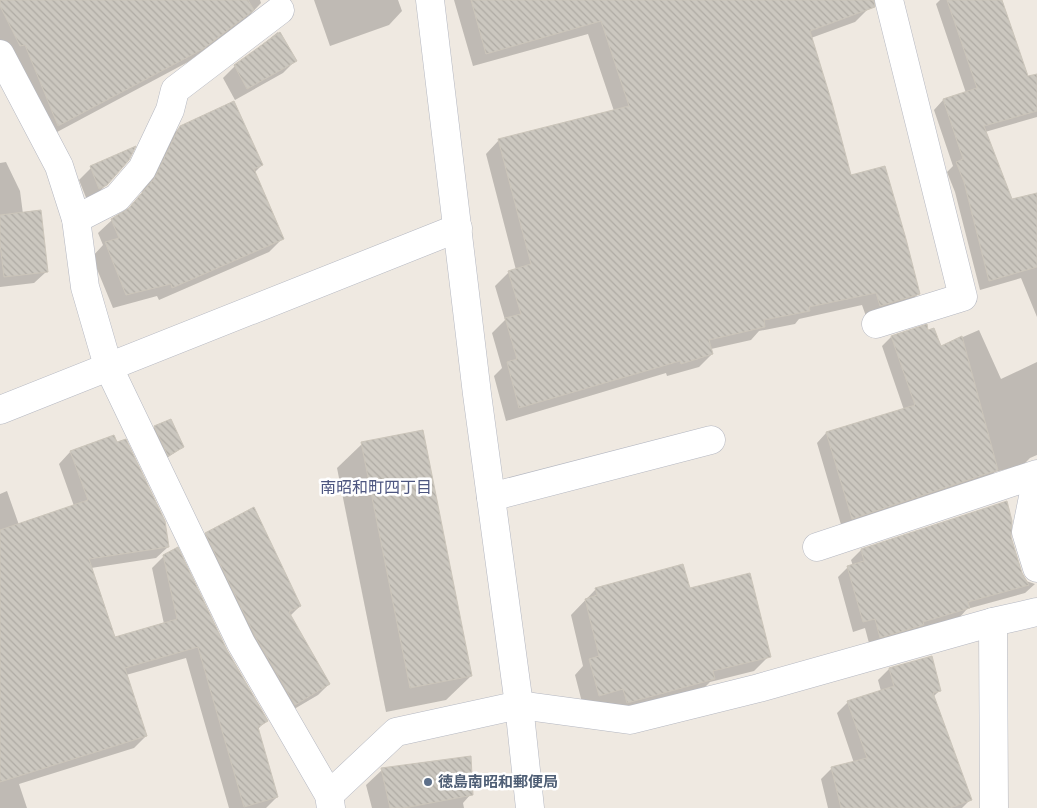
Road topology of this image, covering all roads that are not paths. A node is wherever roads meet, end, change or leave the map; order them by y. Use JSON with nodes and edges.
{"nodes":[{"id":1,"x":430,"y":0,"type":"edge"},
{"id":2,"x":889,"y":0,"type":"edge"},
{"id":3,"x":283,"y":3,"type":"edge"},
{"id":4,"x":0,"y":54,"type":"edge"},
{"id":5,"x":76,"y":219,"type":"junction"},
{"id":6,"x":458,"y":228,"type":"junction"},
{"id":7,"x":876,"y":324,"type":"dead end"},
{"id":8,"x":108,"y":366,"type":"junction"},
{"id":9,"x":0,"y":410,"type":"edge"},
{"id":10,"x":711,"y":440,"type":"dead end"},
{"id":11,"x":1037,"y":476,"type":"edge"},
{"id":12,"x":491,"y":498,"type":"junction"},
{"id":13,"x":817,"y":547,"type":"dead end"},
{"id":14,"x":1037,"y":568,"type":"edge"},
{"id":15,"x":1037,"y":612,"type":"edge"},
{"id":16,"x":992,"y":622,"type":"junction"},
{"id":17,"x":520,"y":705,"type":"junction"},
{"id":18,"x":330,"y":802,"type":"edge"},
{"id":19,"x":530,"y":808,"type":"edge"},
{"id":20,"x":994,"y":808,"type":"edge"}],
"edges":[{"from":1,"to":6,"type":"street"},
{"from":2,"to":7,"type":"street"},
{"from":3,"to":5,"type":"street"},
{"from":4,"to":5,"type":"street"},
{"from":5,"to":8,"type":"street"},
{"from":6,"to":8,"type":"street"},
{"from":6,"to":12,"type":"street"},
{"from":8,"to":9,"type":"street"},
{"from":8,"to":18,"type":"street"},
{"from":10,"to":12,"type":"street"},
{"from":11,"to":13,"type":"street"},
{"from":11,"to":14,"type":"street"},
{"from":12,"to":17,"type":"street"},
{"from":15,"to":16,"type":"street"},
{"from":16,"to":17,"type":"street"},
{"from":16,"to":20,"type":"street"},
{"from":17,"to":18,"type":"street"},
{"from":17,"to":19,"type":"street"}]}
